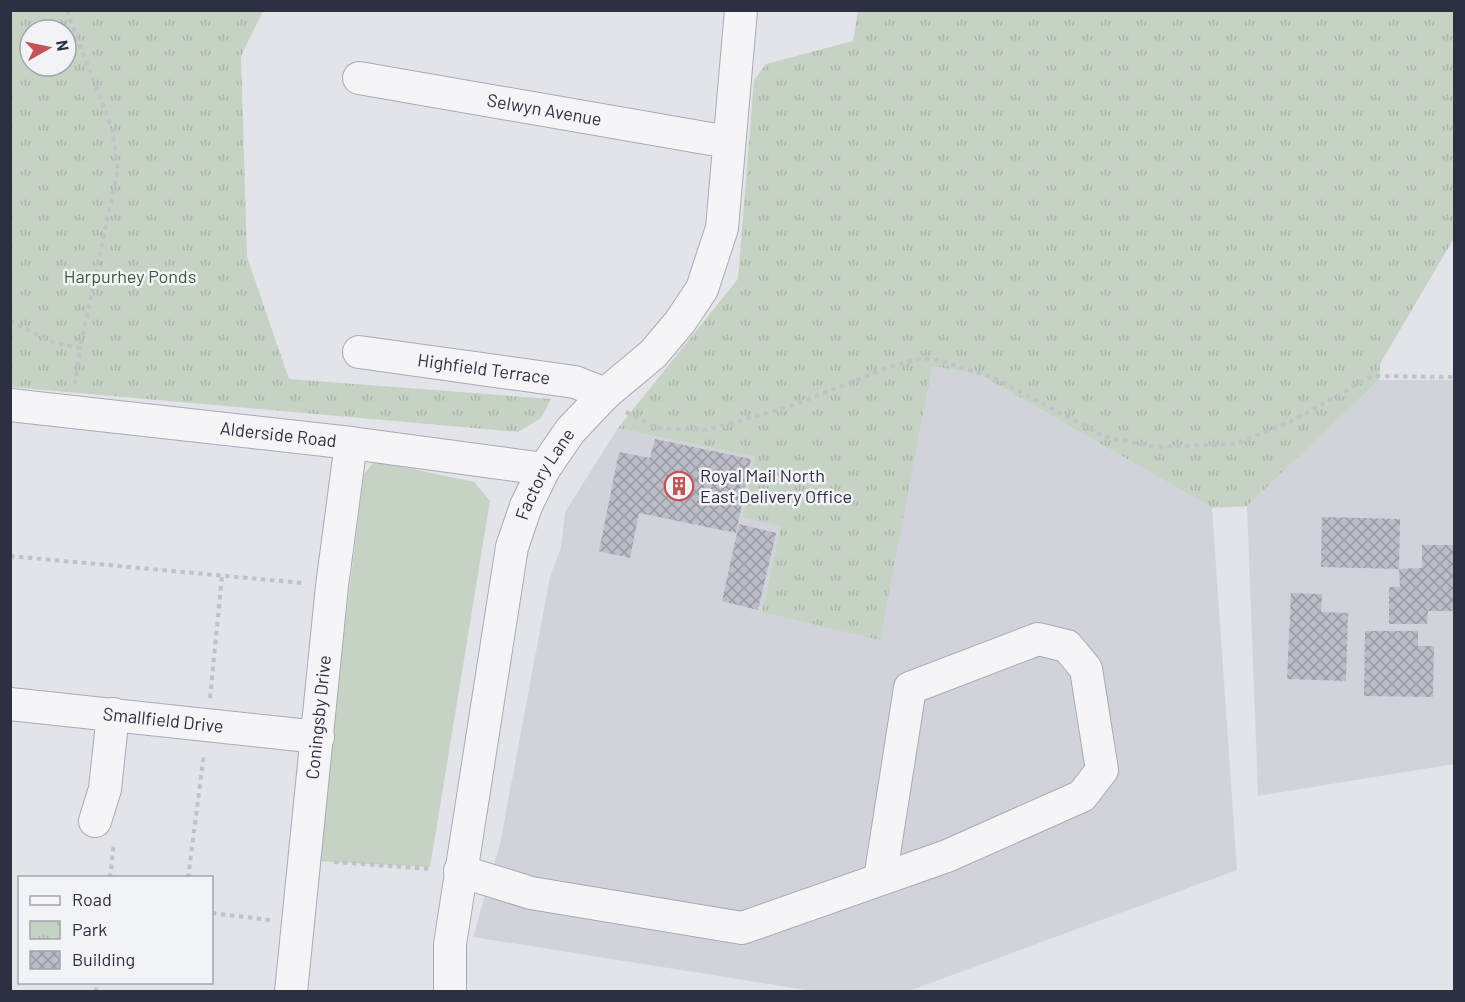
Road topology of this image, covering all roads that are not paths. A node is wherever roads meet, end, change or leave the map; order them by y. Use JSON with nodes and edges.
{"nodes":[{"id":1,"x":741,"y":10,"type":"edge"},
{"id":2,"x":358,"y":78,"type":"dead end"},
{"id":3,"x":728,"y":142,"type":"junction"},
{"id":4,"x":359,"y":352,"type":"dead end"},
{"id":5,"x":605,"y":394,"type":"junction"},
{"id":6,"x":10,"y":405,"type":"edge"},
{"id":7,"x":351,"y":442,"type":"junction"},
{"id":8,"x":544,"y":468,"type":"junction"},
{"id":9,"x":10,"y":704,"type":"edge"},
{"id":10,"x":113,"y":714,"type":"junction"},
{"id":11,"x":318,"y":737,"type":"junction"},
{"id":12,"x":95,"y":821,"type":"dead end"},
{"id":13,"x":450,"y":871,"type":"junction"},
{"id":14,"x":880,"y":879,"type":"junction"},
{"id":15,"x":291,"y":992,"type":"edge"},
{"id":16,"x":450,"y":992,"type":"edge"}],
"edges":[{"from":1,"to":3,"type":"street","name":"Factory Lane"},
{"from":2,"to":3,"type":"street","name":"Selwyn Avenue"},
{"from":3,"to":5,"type":"street","name":"Factory Lane"},
{"from":4,"to":5,"type":"street","name":"Highfield Terrace"},
{"from":5,"to":8,"type":"street","name":"Factory Lane"},
{"from":6,"to":7,"type":"street","name":"Alderside Road"},
{"from":7,"to":8,"type":"street","name":"Alderside Road"},
{"from":7,"to":11,"type":"street","name":"Coningsby Drive"},
{"from":8,"to":13,"type":"street","name":"Factory Lane"},
{"from":9,"to":10,"type":"street","name":"Smallfield Drive"},
{"from":10,"to":11,"type":"street","name":"Smallfield Drive"},
{"from":10,"to":12,"type":"street"},
{"from":11,"to":15,"type":"street","name":"Coningsby Drive"},
{"from":13,"to":14,"type":"street"},
{"from":13,"to":16,"type":"street","name":"Factory Lane"},
{"from":14,"to":14,"type":"street"}]}
